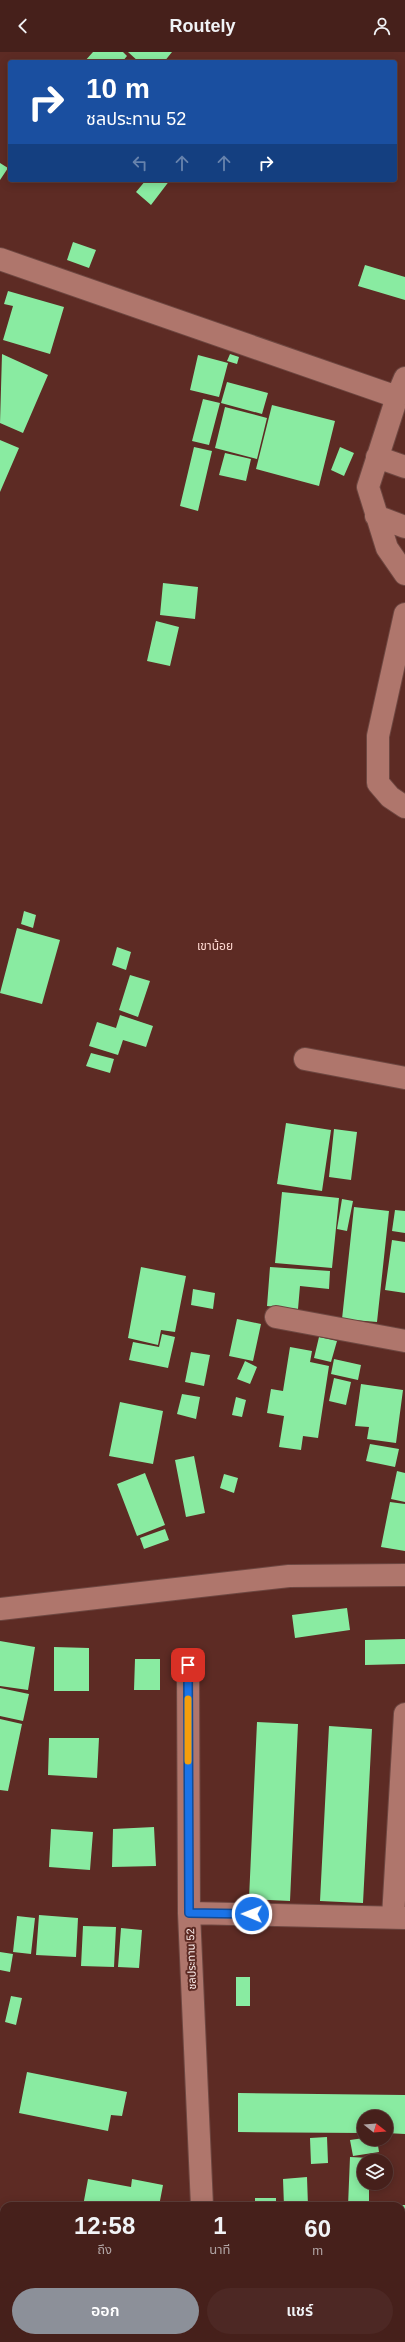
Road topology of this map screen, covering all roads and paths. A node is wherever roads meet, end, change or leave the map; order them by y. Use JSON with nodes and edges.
{"nodes":[{"id":1,"x":0,"y":259,"type":"edge"},
{"id":2,"x":401,"y":387,"type":"edge"},
{"id":3,"x":378,"y":457,"type":"junction"},
{"id":4,"x":405,"y":467,"type":"edge"},
{"id":5,"x":376,"y":516,"type":"junction"},
{"id":6,"x":405,"y":527,"type":"edge"},
{"id":7,"x":405,"y":574,"type":"edge"},
{"id":8,"x":405,"y":614,"type":"edge"},
{"id":9,"x":405,"y":807,"type":"edge"},
{"id":10,"x":305,"y":1059,"type":"dead end"},
{"id":11,"x":405,"y":1078,"type":"edge"},
{"id":12,"x":276,"y":1317,"type":"dead end"},
{"id":13,"x":405,"y":1341,"type":"edge"},
{"id":14,"x":405,"y":1575,"type":"edge"},
{"id":15,"x":0,"y":1609,"type":"edge"},
{"id":16,"x":188,"y":1665,"type":"dead end"},
{"id":17,"x":405,"y":1714,"type":"edge"},
{"id":18,"x":189,"y":1913,"type":"junction"},
{"id":19,"x":399,"y":1918,"type":"edge"},
{"id":20,"x":202,"y":2202,"type":"edge"}],
"edges":[{"from":1,"to":2,"type":"street"},
{"from":2,"to":3,"type":"street"},
{"from":3,"to":4,"type":"street"},
{"from":3,"to":5,"type":"street"},
{"from":5,"to":6,"type":"street"},
{"from":5,"to":7,"type":"street"},
{"from":8,"to":9,"type":"street"},
{"from":10,"to":11,"type":"street"},
{"from":12,"to":13,"type":"street"},
{"from":14,"to":15,"type":"street"},
{"from":16,"to":18,"type":"street","name":"ชลประทาน 52"},
{"from":17,"to":19,"type":"street"},
{"from":18,"to":19,"type":"street"},
{"from":18,"to":20,"type":"street","name":"ชลประทาน 52"}]}
